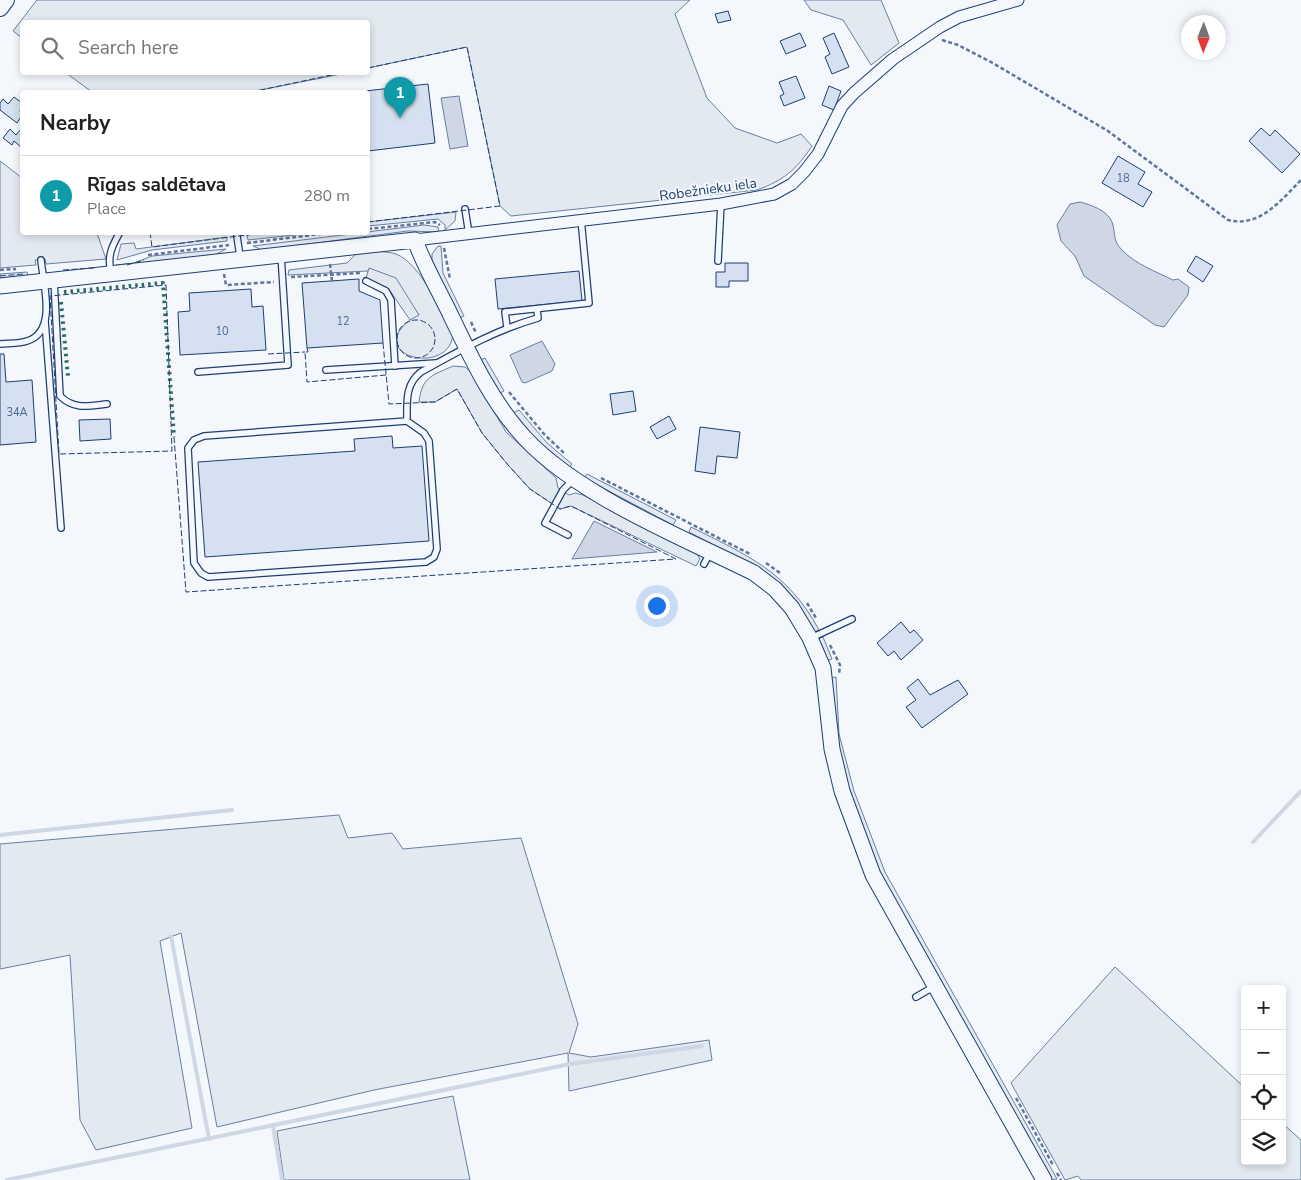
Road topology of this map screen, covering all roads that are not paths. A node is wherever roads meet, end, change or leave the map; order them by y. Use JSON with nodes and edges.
{"nodes":[{"id":1,"x":6,"y":0,"type":"edge"},
{"id":2,"x":1018,"y":0,"type":"edge"},
{"id":3,"x":0,"y":8,"type":"edge"},
{"id":4,"x":721,"y":204,"type":"junction"},
{"id":5,"x":465,"y":209,"type":"dead end"},
{"id":6,"x":581,"y":219,"type":"junction"},
{"id":7,"x":469,"y":234,"type":"junction"},
{"id":8,"x":118,"y":235,"type":"edge"},
{"id":9,"x":237,"y":236,"type":"dead end"},
{"id":10,"x":415,"y":240,"type":"junction"},
{"id":11,"x":281,"y":255,"type":"junction"},
{"id":12,"x":41,"y":260,"type":"dead end"},
{"id":13,"x":240,"y":260,"type":"junction"},
{"id":14,"x":718,"y":261,"type":"dead end"},
{"id":15,"x":112,"y":274,"type":"junction"},
{"id":16,"x":49,"y":281,"type":"junction"},
{"id":17,"x":366,"y":281,"type":"dead end"},
{"id":18,"x":0,"y":286,"type":"edge"},
{"id":19,"x":537,"y":309,"type":"junction"},
{"id":20,"x":46,"y":321,"type":"junction"},
{"id":21,"x":507,"y":327,"type":"junction"},
{"id":22,"x":0,"y":344,"type":"edge"},
{"id":23,"x":467,"y":348,"type":"junction"},
{"id":24,"x":438,"y":363,"type":"junction"},
{"id":25,"x":395,"y":366,"type":"junction"},
{"id":26,"x":326,"y":370,"type":"dead end"},
{"id":27,"x":198,"y":372,"type":"dead end"},
{"id":28,"x":107,"y":404,"type":"dead end"},
{"id":29,"x":407,"y":421,"type":"junction"},
{"id":30,"x":574,"y":479,"type":"junction"},
{"id":31,"x":61,"y":528,"type":"dead end"},
{"id":32,"x":568,"y":535,"type":"dead end"},
{"id":33,"x":852,"y":619,"type":"dead end"},
{"id":34,"x":817,"y":635,"type":"junction"},
{"id":35,"x":935,"y":986,"type":"junction"},
{"id":36,"x":916,"y":997,"type":"dead end"},
{"id":37,"x":1044,"y":1180,"type":"edge"}],
"edges":[{"from":1,"to":3,"type":"main road"},
{"from":2,"to":4,"type":"street","name":"Robežnieku iela"},
{"from":4,"to":6,"type":"street","name":"Robežnieku iela"},
{"from":4,"to":14,"type":"lane"},
{"from":5,"to":7,"type":"lane"},
{"from":6,"to":7,"type":"street","name":"Robežnieku iela"},
{"from":6,"to":19,"type":"lane"},
{"from":7,"to":10,"type":"street","name":"Robežnieku iela"},
{"from":8,"to":15,"type":"lane"},
{"from":9,"to":13,"type":"lane"},
{"from":10,"to":11,"type":"street"},
{"from":10,"to":23,"type":"street"},
{"from":11,"to":13,"type":"street"},
{"from":11,"to":27,"type":"lane"},
{"from":12,"to":16,"type":"lane"},
{"from":13,"to":15,"type":"street"},
{"from":15,"to":16,"type":"street"},
{"from":16,"to":18,"type":"street"},
{"from":16,"to":20,"type":"lane"},
{"from":16,"to":28,"type":"lane"},
{"from":17,"to":25,"type":"lane"},
{"from":19,"to":21,"type":"lane"},
{"from":19,"to":21,"type":"lane"},
{"from":20,"to":22,"type":"lane"},
{"from":20,"to":31,"type":"lane"},
{"from":21,"to":23,"type":"lane"},
{"from":23,"to":24,"type":"lane"},
{"from":23,"to":30,"type":"street"},
{"from":24,"to":25,"type":"lane"},
{"from":24,"to":29,"type":"lane"},
{"from":25,"to":26,"type":"lane"},
{"from":29,"to":29,"type":"lane"},
{"from":30,"to":32,"type":"lane"},
{"from":30,"to":34,"type":"street"},
{"from":33,"to":34,"type":"lane"},
{"from":34,"to":35,"type":"street"},
{"from":35,"to":36,"type":"lane"},
{"from":35,"to":37,"type":"street"}]}
